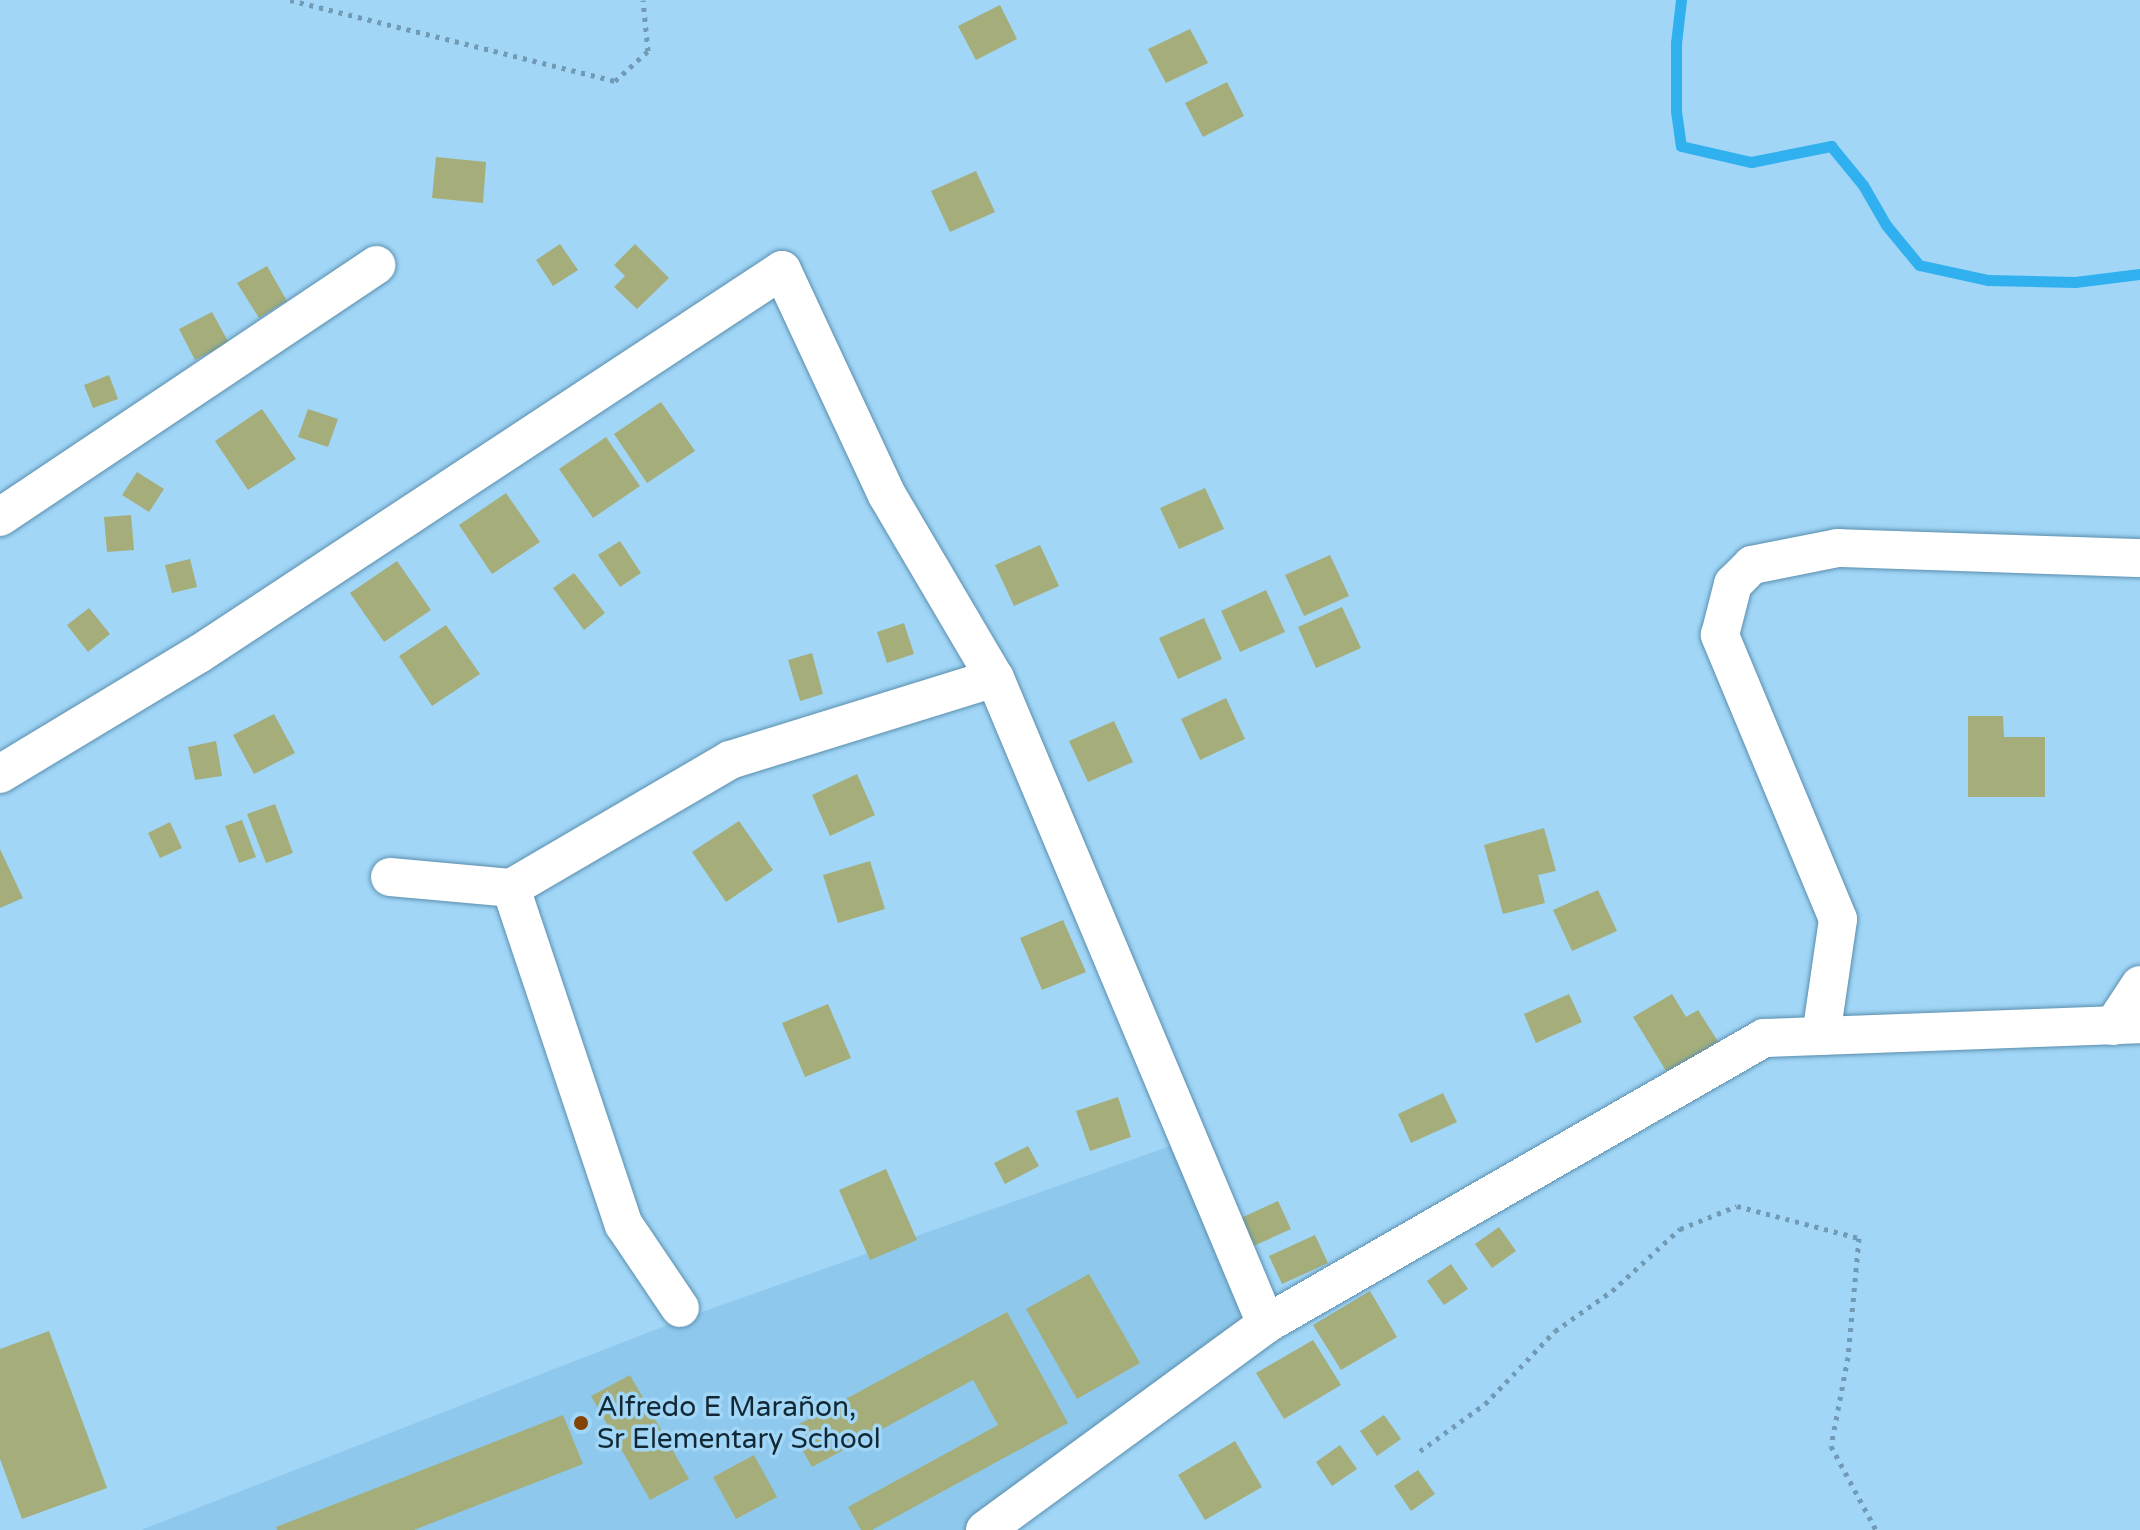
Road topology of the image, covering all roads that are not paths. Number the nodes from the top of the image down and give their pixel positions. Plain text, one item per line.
1 (377, 265) dead end
2 (0, 517) edge
3 (2140, 558) edge
4 (995, 678) junction
5 (0, 774) edge
6 (390, 877) dead end
7 (511, 888) junction
8 (2140, 985) edge
9 (2127, 1025) edge
10 (1821, 1036) junction
11 (680, 1308) dead end
12 (1266, 1324) junction
13 (985, 1530) edge

1 - 2 street
3 - 10 street
4 - 5 street
4 - 7 street
4 - 12 street
6 - 7 street
7 - 11 street
8 - 9 street
9 - 10 street
10 - 12 street
12 - 13 street

